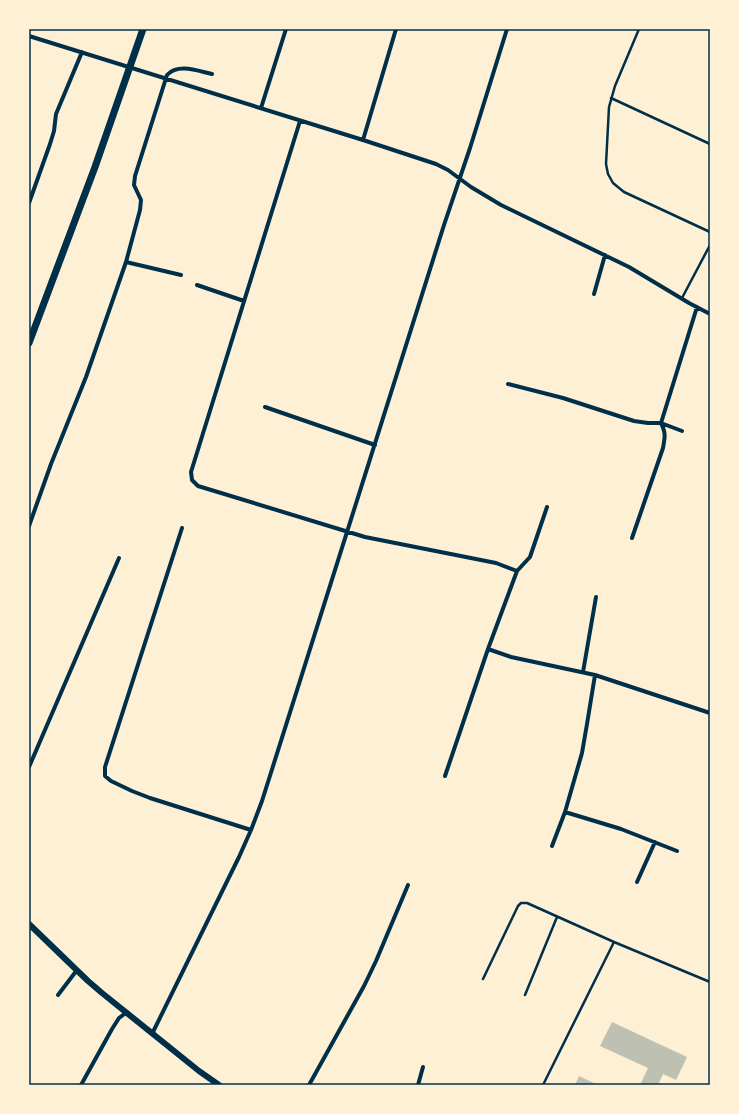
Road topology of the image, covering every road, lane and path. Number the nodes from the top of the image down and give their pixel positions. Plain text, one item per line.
1 (143, 29) edge
2 (286, 29) edge
3 (396, 29) edge
4 (507, 29) edge
5 (639, 29) edge
6 (29, 36) edge
7 (82, 52) junction
8 (130, 67) junction
9 (212, 74) dead end
10 (165, 78) junction
11 (611, 98) junction
12 (261, 108) junction
13 (300, 121) junction
14 (363, 140) junction
15 (710, 144) edge
16 (459, 179) junction
17 (29, 202) edge
18 (710, 232) edge
19 (710, 244) edge
20 (605, 255) junction
21 (126, 262) junction
22 (181, 275) dead end
23 (197, 285) dead end
24 (594, 294) dead end
25 (682, 298) junction
26 (244, 301) junction
27 (697, 307) junction
28 (710, 314) edge
29 (29, 343) edge
30 (508, 384) dead end
31 (265, 407) dead end
32 (661, 423) junction
33 (682, 431) dead end
34 (375, 445) junction
35 (547, 507) dead end
36 (29, 526) edge
37 (182, 528) dead end
38 (348, 532) junction
39 (632, 538) dead end
40 (119, 558) dead end
41 (517, 571) junction
42 (596, 597) dead end
43 (488, 649) junction
44 (583, 672) junction
45 (595, 675) junction
46 (710, 713) edge
47 (29, 753) edge
48 (34, 756) junction
49 (29, 767) edge
50 (445, 776) dead end
51 (565, 812) junction
52 (251, 830) junction
53 (655, 842) junction
54 (552, 846) dead end
55 (677, 851) dead end
56 (637, 882) dead end
57 (408, 885) dead end
58 (557, 917) junction
59 (29, 924) edge
60 (614, 942) junction
61 (77, 970) junction
62 (483, 979) dead end
63 (710, 982) edge
64 (58, 995) dead end
65 (525, 995) dead end
66 (127, 1012) junction
67 (152, 1034) junction
68 (423, 1067) dead end
69 (81, 1085) edge
70 (219, 1085) edge
71 (309, 1085) edge
72 (418, 1085) edge
73 (543, 1085) edge

1 - 8 main road
2 - 12 street
3 - 14 street
4 - 16 street
5 - 11 lane
6 - 7 street
7 - 8 street
7 - 17 street
8 - 10 street
8 - 29 main road
9 - 10 street
10 - 12 street
10 - 21 street
11 - 15 lane
11 - 18 lane
12 - 13 street
13 - 14 street
13 - 26 street
14 - 16 street
16 - 20 street
16 - 34 street
19 - 25 lane
20 - 24 street
20 - 25 street
21 - 22 street
21 - 36 street
23 - 26 street
25 - 27 street
26 - 38 street
27 - 28 street
27 - 32 street
30 - 32 street
31 - 34 street
32 - 33 street
32 - 39 street
34 - 38 street
35 - 41 street
37 - 52 street
38 - 41 street
38 - 52 street
40 - 48 street
41 - 43 street
42 - 44 street
43 - 44 street
43 - 50 street
44 - 45 street
45 - 46 street
45 - 51 street
47 - 48 street
48 - 49 street
51 - 53 street
51 - 54 street
52 - 67 street
53 - 55 street
53 - 56 street
57 - 71 street
58 - 60 lane
58 - 62 lane
58 - 65 lane
59 - 61 street
60 - 63 lane
60 - 73 lane
61 - 64 street
61 - 66 street
66 - 67 street
66 - 69 street
67 - 70 street
68 - 72 street

